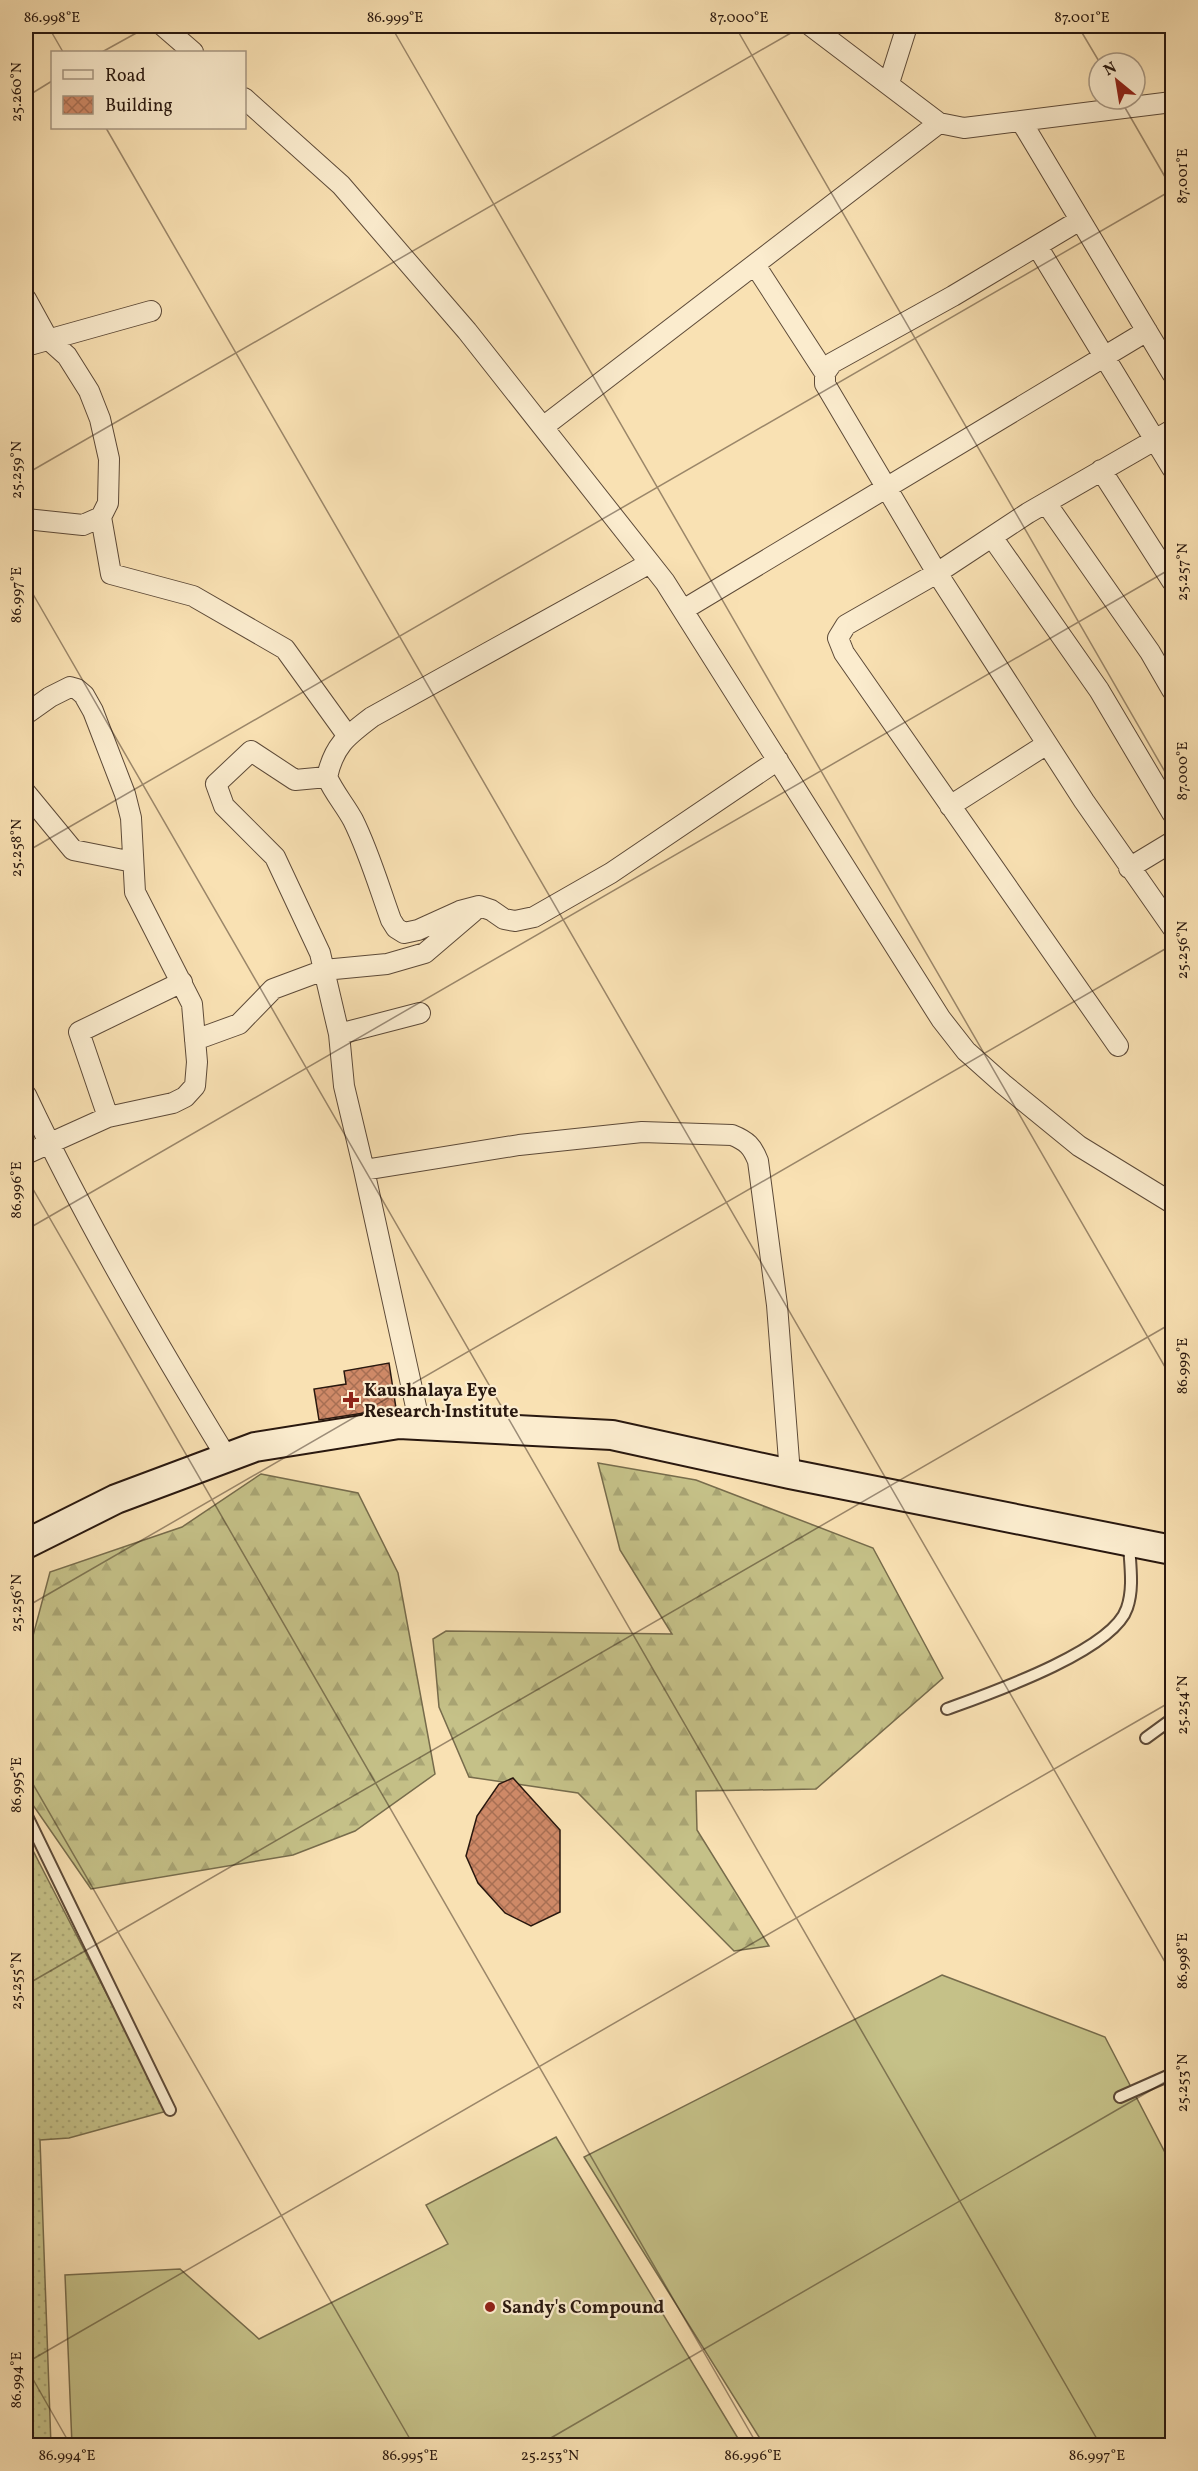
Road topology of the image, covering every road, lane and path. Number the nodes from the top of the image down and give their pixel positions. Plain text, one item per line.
1 (163, 26) edge
2 (811, 26) edge
3 (907, 26) edge
4 (192, 51) edge
5 (889, 83) junction
6 (246, 100) edge
7 (1173, 102) edge
8 (1021, 121) junction
9 (939, 123) junction
10 (1080, 220) junction
11 (1037, 246) junction
12 (755, 265) junction
13 (26, 300) edge
14 (151, 311) dead end
15 (1147, 331) junction
16 (48, 339) junction
17 (26, 346) edge
18 (1104, 357) junction
19 (825, 373) junction
20 (1173, 373) edge
21 (543, 427) junction
22 (1164, 435) edge
23 (1173, 468) edge
24 (1101, 470) junction
25 (889, 488) junction
26 (1046, 503) junction
27 (101, 517) junction
28 (26, 519) edge
29 (992, 537) junction
30 (650, 563) junction
31 (938, 573) junction
32 (1173, 581) edge
33 (683, 610) junction
34 (1173, 690) edge
35 (26, 714) edge
36 (347, 735) junction
37 (1047, 744) junction
38 (778, 760) junction
39 (327, 777) junction
40 (26, 793) edge
41 (950, 806) junction
42 (1173, 813) edge
43 (1173, 842) edge
44 (133, 862) junction
45 (1129, 868) junction
46 (479, 906) junction
47 (1173, 927) edge
48 (324, 970) junction
49 (182, 982) junction
50 (420, 1013) dead end
51 (339, 1034) junction
52 (195, 1040) junction
53 (1118, 1046) dead end
54 (26, 1095) edge
55 (108, 1117) junction
56 (48, 1143) junction
57 (26, 1154) edge
58 (364, 1170) junction
59 (1169, 1196) edge
60 (420, 1425) junction
61 (227, 1458) junction
62 (790, 1474) junction
63 (1129, 1541) junction
64 (26, 1544) edge
65 (1173, 1550) edge
66 (947, 1709) dead end
67 (1173, 1719) edge
68 (1146, 1738) dead end
69 (26, 1814) edge
70 (1173, 2074) edge
71 (1120, 2097) dead end
72 (170, 2110) dead end

1 - 4 street
2 - 5 street
3 - 5 street
5 - 9 street
6 - 21 street
7 - 8 street
8 - 9 street
8 - 10 street
9 - 12 street
10 - 11 street
10 - 15 street
11 - 18 street
11 - 19 street
12 - 19 street
12 - 21 street
13 - 16 street
14 - 16 street
15 - 18 street
15 - 20 street
16 - 17 street
16 - 27 street
18 - 22 street
18 - 25 street
19 - 25 street
21 - 30 street
22 - 23 street
22 - 24 street
24 - 26 street
24 - 32 street
25 - 31 street
25 - 33 street
26 - 29 street
26 - 34 street
27 - 28 street
27 - 36 street
29 - 31 street
29 - 42 street
30 - 33 street
30 - 36 street
31 - 37 street
31 - 41 street
33 - 38 street
35 - 44 street
36 - 39 street
37 - 41 street
37 - 45 street
38 - 46 street
38 - 59 street
39 - 46 street
39 - 48 street
40 - 44 street
41 - 53 street
43 - 45 street
44 - 49 street
45 - 47 street
46 - 48 street
48 - 51 street
48 - 52 street
49 - 52 street
49 - 55 street
50 - 51 street
51 - 58 street
52 - 55 street
54 - 56 street
55 - 56 street
56 - 57 street
56 - 61 street
58 - 60 street
58 - 62 street
60 - 61 main road
60 - 62 main road
61 - 64 main road
62 - 63 main road
63 - 65 main road
63 - 66 lane
67 - 68 lane
69 - 72 lane
70 - 71 lane

